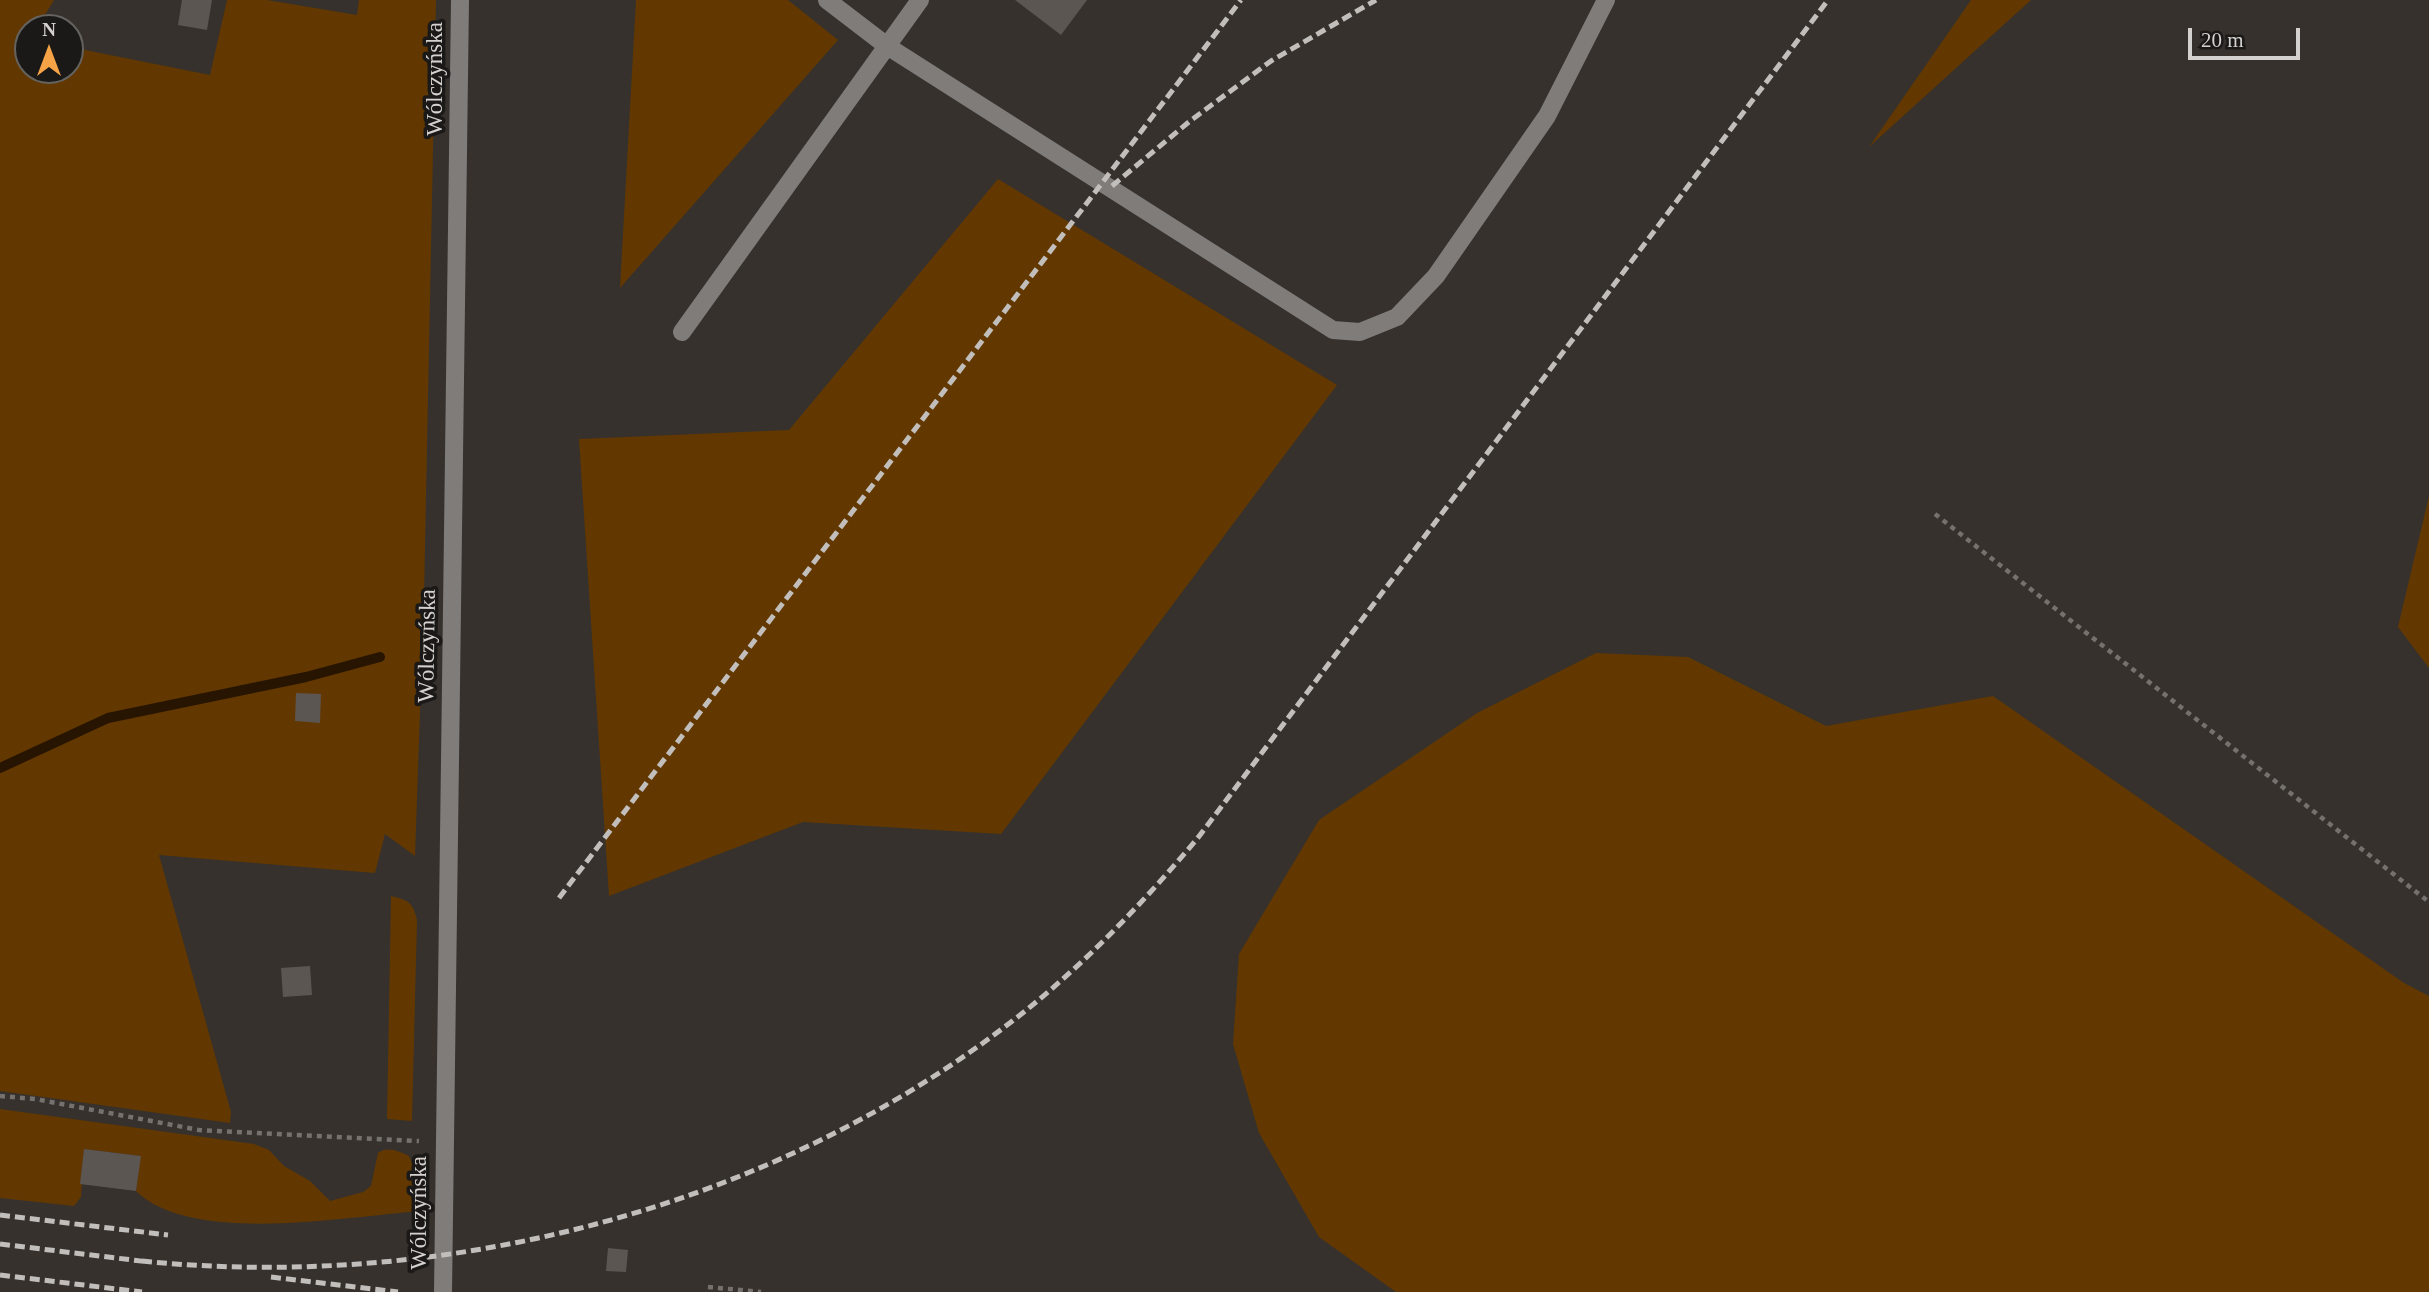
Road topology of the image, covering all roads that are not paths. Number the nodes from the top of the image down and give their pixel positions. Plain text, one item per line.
1 (460, 0) edge
2 (827, 0) edge
3 (920, 0) edge
4 (1606, 0) edge
5 (887, 46) junction
6 (682, 332) dead end
7 (443, 1292) edge

1 - 7 street, Wólczyńska
2 - 5 street
3 - 5 street
4 - 5 street
5 - 6 street

